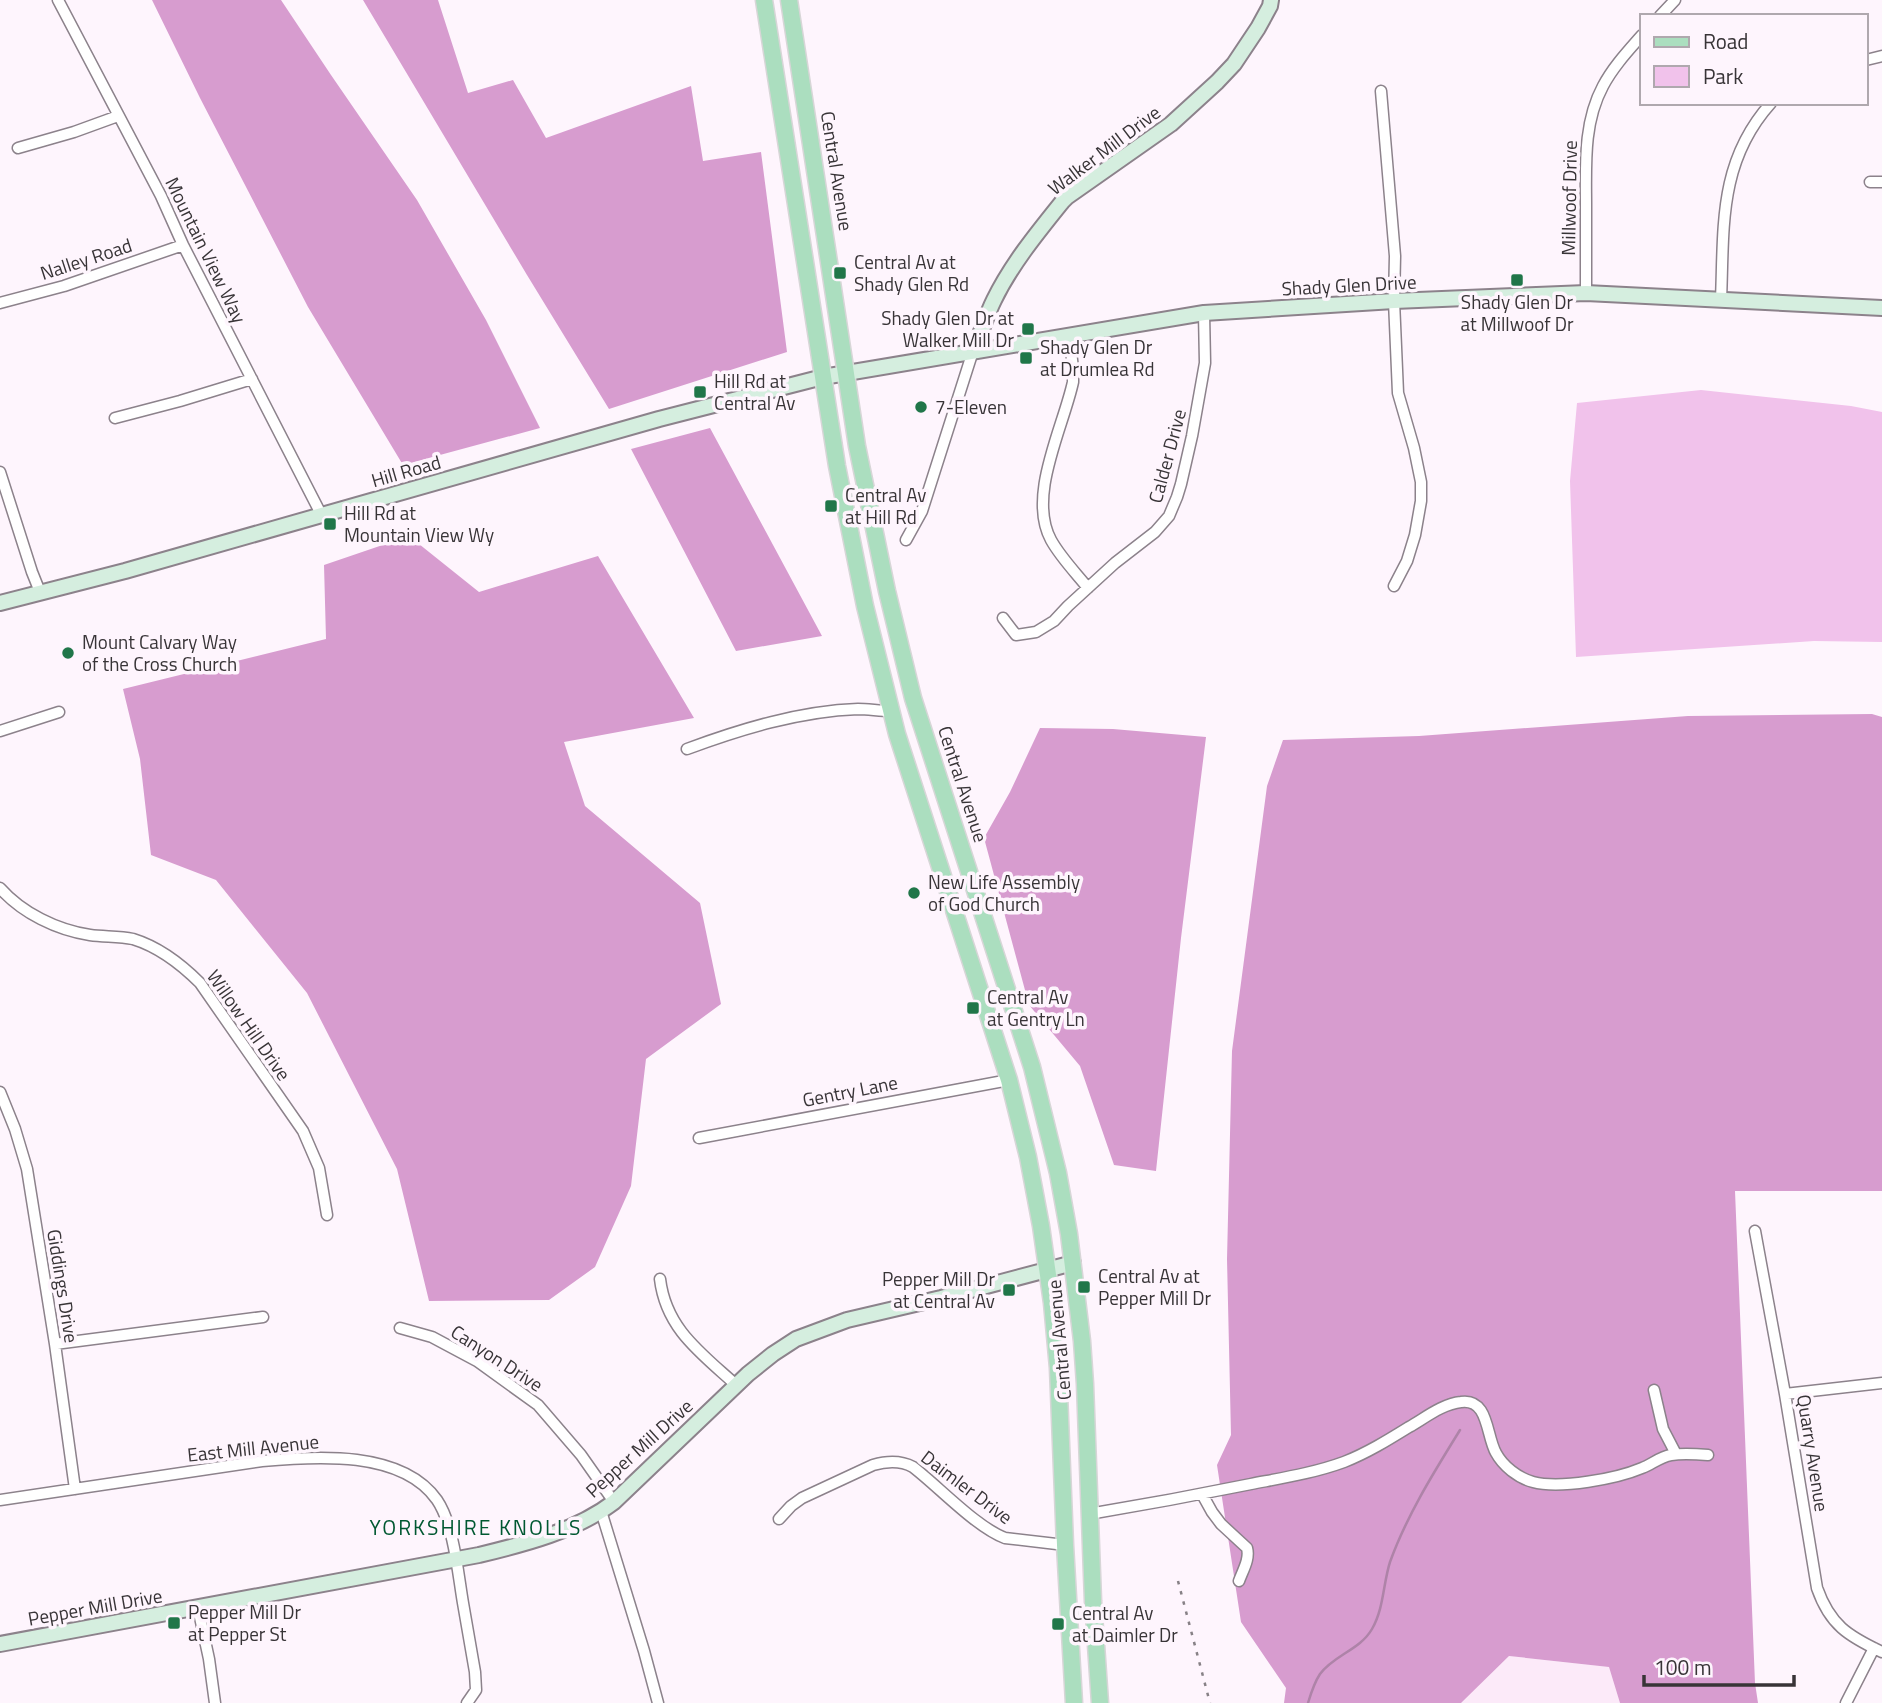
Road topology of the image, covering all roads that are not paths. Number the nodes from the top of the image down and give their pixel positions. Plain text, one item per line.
1 (58, 0) edge
2 (764, 0) edge
3 (789, 0) edge
4 (1270, 0) edge
5 (1675, 0) edge
6 (1662, 14) edge
7 (1640, 37) edge
8 (1381, 91) dead end
9 (1770, 105) edge
10 (118, 116) junction
11 (18, 148) dead end
12 (1871, 182) dead end
13 (1882, 182) edge
14 (183, 245) junction
15 (1586, 293) junction
16 (1721, 300) junction
17 (1394, 301) junction
18 (0, 303) edge
19 (1882, 308) edge
20 (1204, 313) junction
21 (1069, 335) junction
22 (974, 351) junction
23 (847, 373) junction
24 (823, 377) junction
25 (252, 379) junction
26 (115, 418) dead end
27 (0, 472) edge
28 (322, 516) junction
29 (906, 540) dead end
30 (1394, 586) dead end
31 (1088, 588) junction
32 (40, 592) junction
33 (0, 603) edge
34 (1003, 618) dead end
35 (890, 711) junction
36 (59, 712) dead end
37 (0, 731) edge
38 (687, 749) dead end
39 (0, 888) edge
40 (1009, 1080) junction
41 (0, 1092) edge
42 (699, 1138) dead end
43 (327, 1215) dead end
44 (1755, 1231) dead end
45 (1073, 1263) junction
46 (1048, 1269) junction
47 (660, 1279) dead end
48 (263, 1317) dead end
49 (400, 1328) dead end
50 (55, 1344) junction
51 (1882, 1383) edge
52 (736, 1385) junction
53 (1654, 1390) dead end
54 (1785, 1394) junction
55 (1676, 1454) junction
56 (1708, 1454) dead end
57 (75, 1489) junction
58 (1202, 1494) junction
59 (0, 1500) edge
60 (614, 1502) junction
61 (601, 1511) junction
62 (1089, 1514) junction
63 (779, 1519) dead end
64 (1065, 1545) junction
65 (456, 1559) junction
66 (1239, 1581) dead end
67 (198, 1608) junction
68 (0, 1644) edge
69 (1878, 1650) edge
70 (215, 1703) edge
71 (467, 1703) edge
72 (658, 1703) edge
73 (1074, 1703) edge
74 (1100, 1703) edge
75 (1846, 1703) edge

1 - 10 street, Mountain View Way
2 - 24 main road, Central Avenue
3 - 23 main road, Central Avenue
4 - 22 street, Walker Mill Drive
5 - 6 street
7 - 15 street, Millwoof Drive
8 - 17 street
9 - 16 street
10 - 11 street
10 - 14 street, Mountain View Way
12 - 13 street
14 - 18 street, Nalley Road
14 - 25 street, Mountain View Way
15 - 16 street, Shady Glen Drive
15 - 17 street, Shady Glen Drive
16 - 19 street, Shady Glen Drive
17 - 20 street, Shady Glen Drive
17 - 30 street
20 - 21 street, Shady Glen Drive
20 - 31 street, Calder Drive
21 - 22 street, Shady Glen Drive
21 - 31 street
22 - 23 street, Shady Glen Drive
22 - 29 street, Walker Mill Drive
23 - 24 street, Shady Glen Drive
23 - 45 main road, Central Avenue
24 - 28 street, Hill Road
24 - 35 main road, Central Avenue
25 - 26 street
25 - 28 street, Mountain View Way
27 - 32 street
28 - 32 street, Hill Road
31 - 34 street, Calder Drive
32 - 33 street, Hill Road
35 - 38 street
35 - 40 main road, Central Avenue
36 - 37 street
39 - 43 street, Willow Hill Drive
40 - 42 street, Gentry Lane
40 - 46 main road, Central Avenue
41 - 50 street, Giddings Drive
44 - 54 street, Quarry Avenue
45 - 46 street, Pepper Mill Drive
45 - 62 main road, Central Avenue
46 - 52 street, Pepper Mill Drive
46 - 64 main road, Central Avenue
47 - 52 street
48 - 50 street
49 - 60 street, Canyon Drive
50 - 57 street, Giddings Drive
51 - 54 street
52 - 60 street, Pepper Mill Drive
53 - 55 street
54 - 69 street, Quarry Avenue
55 - 56 street
55 - 58 street
57 - 59 street, East Mill Avenue
57 - 65 street, East Mill Avenue
58 - 62 street
58 - 66 street
60 - 61 street, Pepper Mill Drive
61 - 65 street, Pepper Mill Drive
61 - 72 street
62 - 74 main road, Central Avenue
63 - 64 street, Daimler Drive
64 - 73 main road, Central Avenue
65 - 67 street, Pepper Mill Drive
65 - 71 street, East Mill Avenue
67 - 68 street, Pepper Mill Drive
67 - 70 street
69 - 75 street

